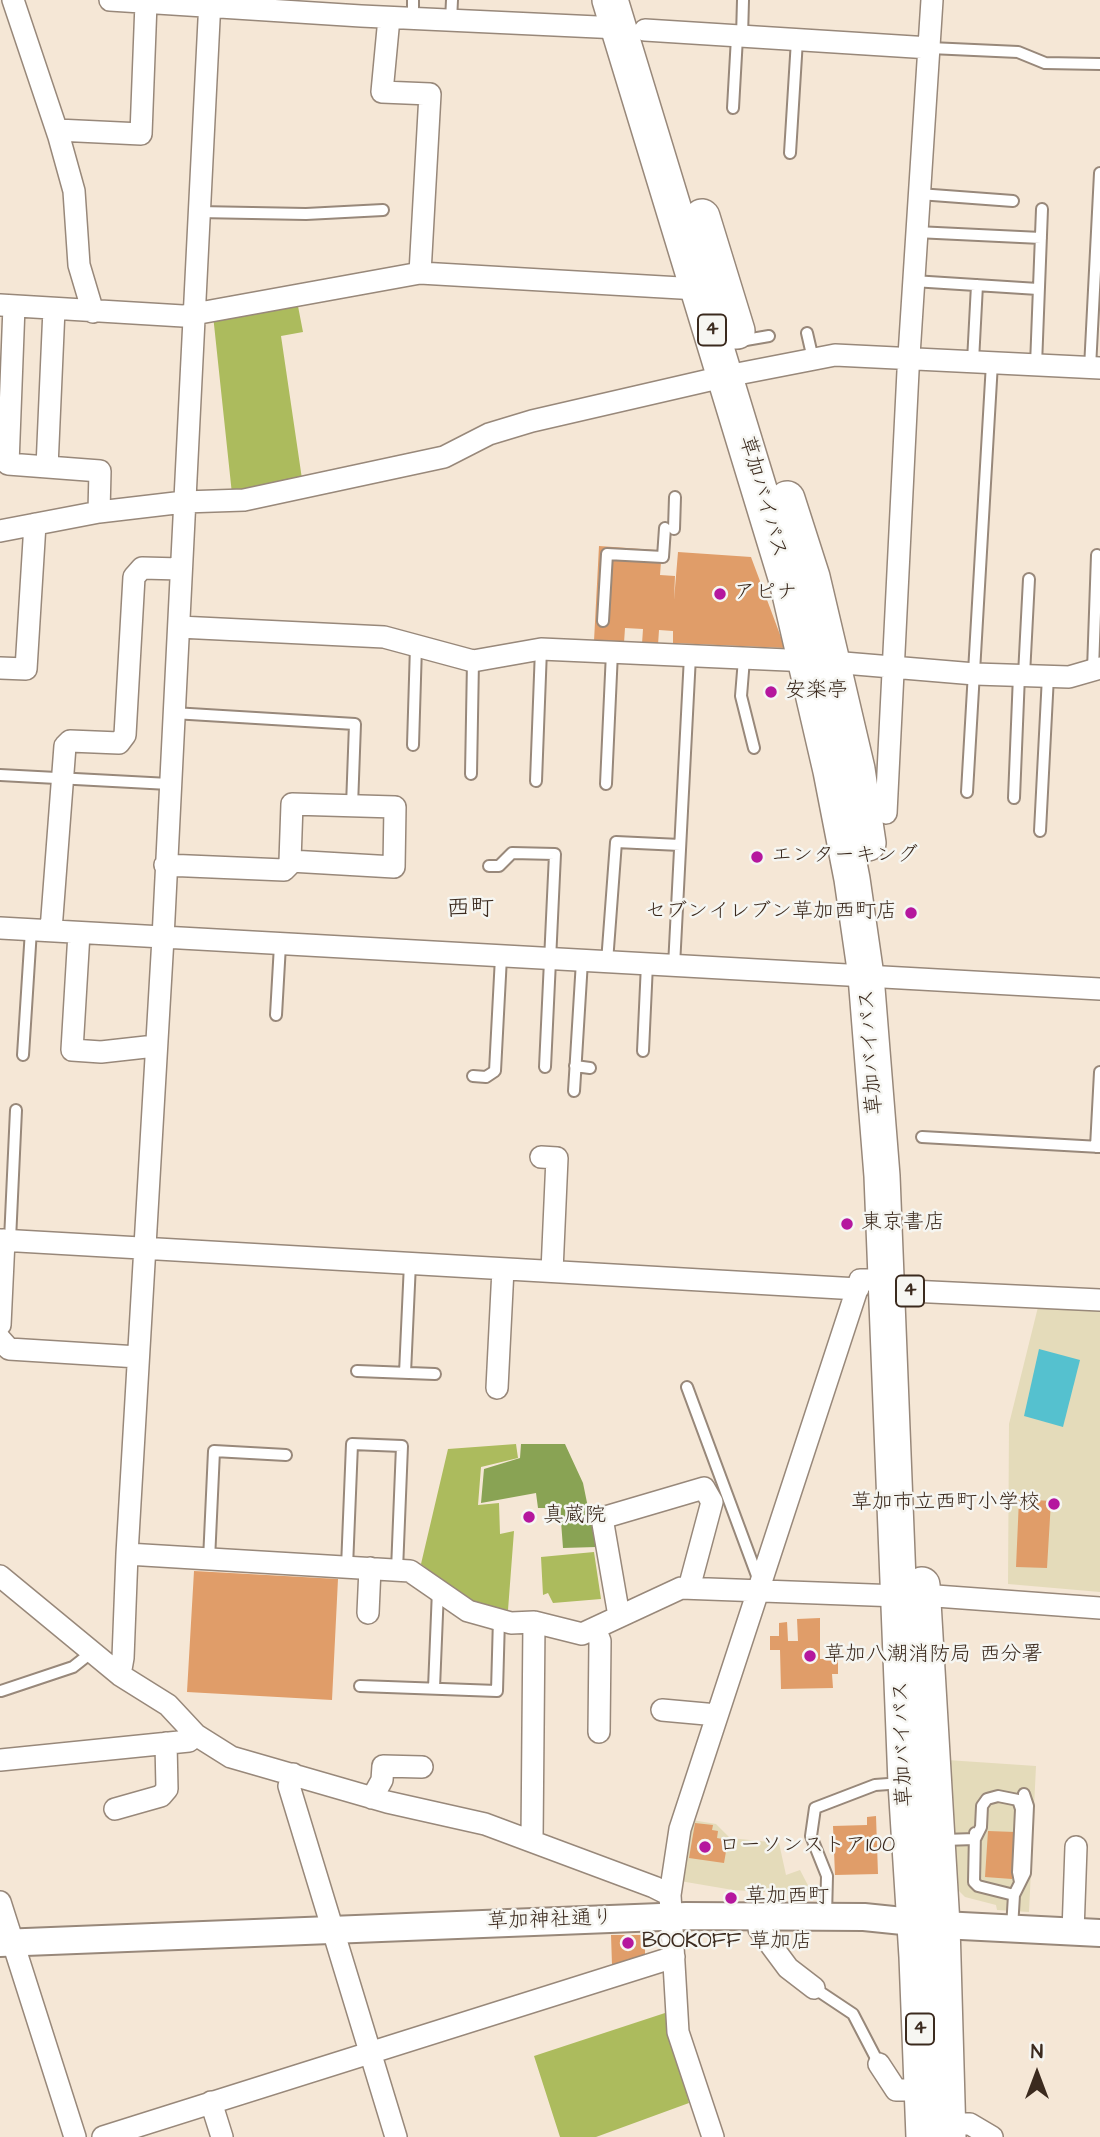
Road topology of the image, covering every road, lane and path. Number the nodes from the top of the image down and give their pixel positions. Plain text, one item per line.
1 (13, 0) edge
2 (110, 0) edge
3 (743, 0) edge
4 (932, 0) edge
5 (146, 3) junction
6 (209, 3) edge
7 (288, 6) edge
8 (361, 8) edge
9 (413, 9) edge
10 (451, 10) edge
11 (627, 15) edge
12 (388, 18) junction
13 (740, 37) junction
14 (797, 40) junction
15 (930, 48) junction
16 (1100, 64) edge
17 (733, 108) dead end
18 (57, 130) junction
19 (790, 153) dead end
20 (1100, 173) edge
21 (919, 194) junction
22 (1013, 201) dead end
23 (1042, 209) dead end
24 (383, 210) dead end
25 (198, 212) junction
26 (916, 232) junction
27 (1041, 238) junction
28 (420, 273) junction
29 (913, 281) junction
30 (977, 285) junction
31 (698, 289) junction
32 (1038, 289) junction
33 (7, 305) edge
34 (54, 309) junction
35 (93, 312) junction
36 (193, 314) junction
37 (807, 333) dead end
38 (746, 356) junction
39 (909, 358) junction
40 (813, 359) junction
41 (982, 362) junction
42 (1035, 365) junction
43 (1095, 368) edge
44 (47, 467) junction
45 (675, 497) dead end
46 (184, 502) junction
47 (99, 512) junction
48 (34, 524) junction
49 (0, 531) edge
50 (1097, 555) dead end
51 (181, 569) junction
52 (1030, 579) dead end
53 (603, 621) dead end
54 (179, 627) junction
55 (416, 646) junction
56 (541, 649) junction
57 (612, 652) junction
58 (690, 656) junction
59 (744, 659) junction
60 (473, 661) junction
61 (819, 662) junction
62 (894, 667) junction
63 (0, 668) edge
64 (1097, 669) edge
65 (975, 674) junction
66 (1022, 675) junction
67 (1048, 676) junction
68 (173, 713) junction
69 (412, 745) dead end
70 (754, 748) dead end
71 (471, 774) dead end
72 (0, 775) edge
73 (63, 778) junction
74 (536, 780) dead end
75 (169, 784) junction
76 (606, 784) dead end
77 (967, 792) dead end
78 (1014, 798) dead end
79 (352, 806) junction
80 (886, 813) dead end
81 (1040, 831) dead end
82 (680, 845) junction
83 (290, 861) junction
84 (165, 866) junction
85 (489, 866) dead end
86 (0, 928) edge
87 (41, 930) junction
88 (79, 933) junction
89 (163, 938) junction
90 (281, 945) junction
91 (501, 957) junction
92 (550, 959) junction
93 (582, 961) junction
94 (607, 962) junction
95 (647, 964) junction
96 (674, 966) junction
97 (876, 976) junction
98 (1100, 989) edge
99 (276, 1014) dead end
100 (155, 1045) junction
101 (643, 1051) dead end
102 (23, 1055) dead end
103 (575, 1066) junction
104 (545, 1067) dead end
105 (590, 1068) dead end
106 (1100, 1072) edge
107 (473, 1076) dead end
108 (573, 1091) dead end
109 (16, 1110) dead end
110 (922, 1137) dead end
111 (1098, 1147) edge
112 (541, 1157) dead end
113 (5, 1240) edge
114 (146, 1246) junction
115 (410, 1263) junction
116 (503, 1269) junction
117 (552, 1271) junction
118 (884, 1287) junction
119 (1100, 1300) edge
120 (0, 1325) edge
121 (0, 1339) edge
122 (138, 1357) junction
123 (357, 1371) dead end
124 (405, 1373) junction
125 (435, 1374) dead end
126 (687, 1387) dead end
127 (497, 1388) dead end
128 (286, 1455) dead end
129 (127, 1553) junction
130 (209, 1559) junction
131 (347, 1567) junction
132 (370, 1569) junction
133 (397, 1570) junction
134 (0, 1576) edge
135 (689, 1588) junction
136 (759, 1588) junction
137 (438, 1590) junction
138 (910, 1596) junction
139 (1100, 1608) edge
140 (368, 1613) dead end
141 (619, 1616) junction
142 (499, 1618) junction
143 (534, 1622) junction
144 (595, 1628) junction
145 (92, 1652) junction
146 (120, 1675) junction
147 (360, 1686) dead end
148 (434, 1688) junction
149 (1, 1691) edge
150 (662, 1710) dead end
151 (718, 1715) junction
152 (600, 1731) dead end
153 (197, 1735) junction
154 (166, 1743) junction
155 (0, 1759) edge
156 (422, 1767) dead end
157 (293, 1774) junction
158 (906, 1783) junction
159 (1024, 1794) dead end
160 (372, 1798) junction
161 (115, 1809) dead end
162 (976, 1824) dead end
163 (531, 1839) junction
164 (975, 1839) junction
165 (937, 1840) junction
166 (1076, 1847) dead end
167 (1020, 1882) junction
168 (1014, 1895) junction
169 (0, 1902) edge
170 (671, 1906) junction
171 (759, 1916) junction
172 (827, 1916) junction
173 (928, 1923) junction
174 (1012, 1928) junction
175 (333, 1929) junction
176 (1073, 1932) junction
177 (1100, 1933) edge
178 (6, 1942) edge
179 (674, 1957) junction
180 (814, 1988) joint
181 (370, 2052) junction
182 (879, 2064) joint
183 (922, 2091) junction
184 (211, 2102) junction
185 (940, 2133) edge
186 (75, 2137) edge
187 (103, 2137) edge
188 (222, 2137) edge
189 (396, 2137) edge
190 (713, 2137) edge
191 (992, 2137) edge

1 - 18 street
2 - 5 street
3 - 13 lane
4 - 15 street
5 - 6 street
5 - 18 street
6 - 7 street
6 - 25 street
7 - 8 street
8 - 12 street
9 - 10 street
9 - 12 street
10 - 11 street
11 - 13 street
11 - 31 highway, 草加バイパス / 4
11 - 38 highway, 草加バイパス / 4
12 - 28 street
13 - 14 street
13 - 17 lane
14 - 15 street
14 - 19 lane
15 - 16 lane
15 - 21 street
18 - 35 street
20 - 43 lane
21 - 22 lane
21 - 26 street
23 - 27 lane
24 - 25 lane
25 - 36 street
26 - 27 lane
26 - 29 street
27 - 32 lane
28 - 31 street
28 - 36 street
29 - 30 lane
29 - 39 street
30 - 32 lane
30 - 41 lane
31 - 38 highway, 草加バイパス / 4
32 - 42 lane
33 - 34 street
33 - 44 street
34 - 35 street
34 - 44 street
35 - 36 street
36 - 46 street
37 - 40 lane
38 - 40 street
38 - 46 street
38 - 61 highway, 草加バイパス / 4
38 - 61 highway, 草加バイパス / 4
39 - 40 street
39 - 41 street
39 - 62 street
41 - 42 street
41 - 65 lane
42 - 43 street
44 - 47 street
45 - 53 lane
46 - 47 street
46 - 51 street
47 - 48 street
48 - 49 street
48 - 63 street
50 - 64 lane
51 - 54 street
51 - 73 street
52 - 66 lane
54 - 55 street
54 - 68 street
55 - 60 street
55 - 69 lane
56 - 57 street
56 - 60 street
56 - 74 lane
57 - 58 street
57 - 76 lane
58 - 59 street
58 - 82 lane
59 - 61 street
59 - 70 lane
60 - 71 lane
61 - 62 street
61 - 97 highway, 草加バイパス / 4
61 - 97 highway, 草加バイパス / 4
62 - 65 street
62 - 80 street
64 - 67 street
65 - 66 street
65 - 77 lane
66 - 67 street
66 - 78 lane
67 - 81 lane
68 - 75 street
68 - 79 lane
72 - 73 lane
73 - 75 lane
73 - 87 street
75 - 84 street
79 - 83 street
79 - 83 street
82 - 94 lane
82 - 96 lane
83 - 84 street
84 - 89 street
85 - 92 lane
86 - 87 street
87 - 88 street
87 - 102 lane
88 - 89 street
88 - 100 street
89 - 90 street
89 - 100 street
90 - 91 street
90 - 99 lane
91 - 92 street
91 - 107 lane
92 - 93 street
92 - 104 lane
93 - 94 street
93 - 103 lane
94 - 95 street
95 - 96 street
95 - 101 lane
96 - 97 street
97 - 98 street
97 - 118 highway, 草加バイパス / 4
100 - 114 street
103 - 105 lane
103 - 108 lane
106 - 111 lane
109 - 113 lane
110 - 111 lane
112 - 117 street
113 - 114 street
113 - 120 street
114 - 115 street
114 - 122 street
115 - 116 street
115 - 124 lane
116 - 117 street
116 - 127 street
117 - 118 street
118 - 119 street
118 - 136 street
118 - 138 highway, 草加バイパス / 4
121 - 122 street
122 - 129 street
123 - 124 lane
124 - 125 lane
126 - 136 lane
128 - 130 lane
129 - 130 street
129 - 146 street
130 - 131 street
131 - 132 street
131 - 133 lane
132 - 133 street
132 - 140 street
133 - 137 street
134 - 145 street
135 - 136 street
135 - 141 street
135 - 141 street
136 - 138 street
136 - 151 street
137 - 142 street
137 - 148 lane
138 - 139 street
138 - 158 highway, 草加バイパス / 4
138 - 165 highway, 草加バイパス / 4
141 - 144 street
142 - 143 street
142 - 148 lane
143 - 144 street
143 - 163 street
144 - 152 street
145 - 146 street
145 - 149 lane
146 - 153 street
147 - 148 lane
150 - 151 street
151 - 170 street
153 - 154 street
153 - 157 street
154 - 155 street
154 - 161 street
156 - 160 street
157 - 160 street
157 - 175 street
158 - 172 lane
158 - 173 highway, 草加バイパス / 4
159 - 167 lane
160 - 163 street
162 - 164 lane
163 - 170 street
164 - 165 lane
164 - 167 lane
164 - 168 lane
165 - 173 highway, 草加バイパス / 4
166 - 176 street
167 - 168 lane
168 - 174 lane
169 - 178 street
170 - 171 street, 草加神社通り
170 - 175 street, 草加神社通り
170 - 179 street
171 - 172 street, 草加神社通り
171 - 180 street
172 - 173 street, 草加神社通り
173 - 174 street, 草加神社通り
173 - 183 highway, 草加バイパス / 4
173 - 185 highway, 草加バイパス / 4
174 - 176 street, 草加神社通り
175 - 178 street, 草加神社通り
175 - 181 street
176 - 177 street, 草加神社通り
178 - 186 street
179 - 181 street
179 - 190 street
180 - 182 lane
181 - 184 street
181 - 189 street
182 - 183 street
183 - 185 highway, 草加バイパス / 4
184 - 187 street
184 - 188 street
185 - 191 street

